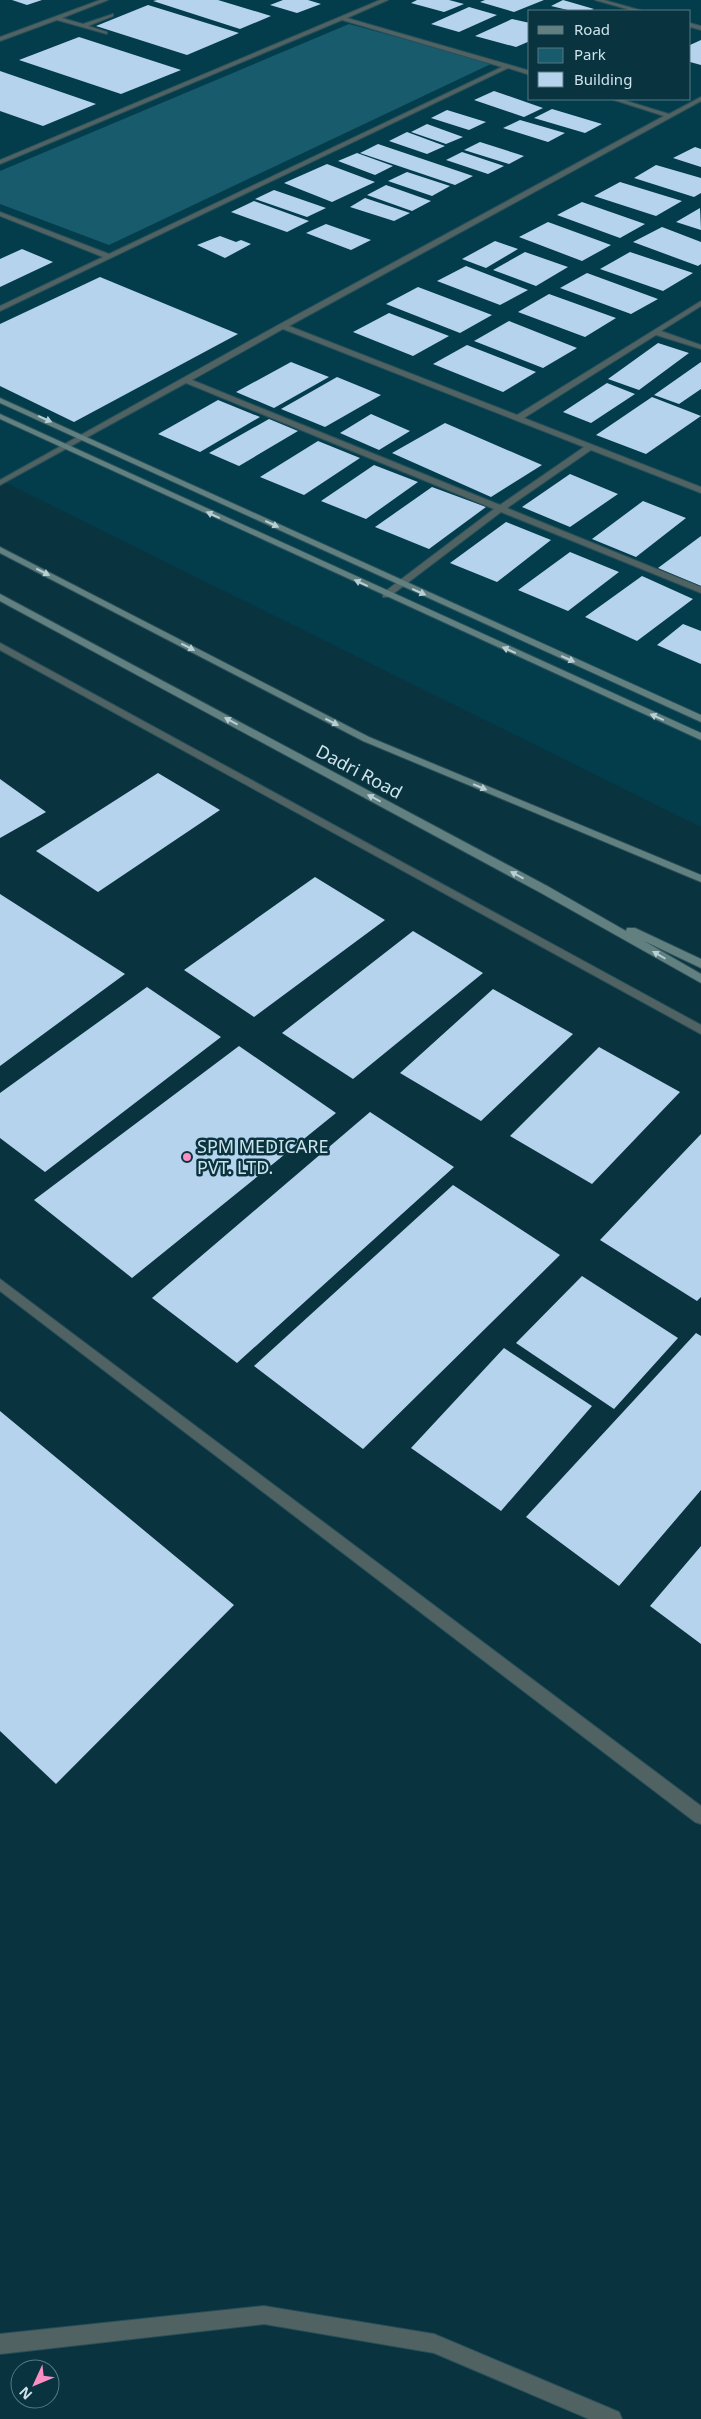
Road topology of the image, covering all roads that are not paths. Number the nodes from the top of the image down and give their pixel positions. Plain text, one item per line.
1 (105, 0) edge
2 (385, 0) edge
3 (598, 0) edge
4 (636, 10) edge
5 (111, 15) dead end
6 (57, 18) junction
7 (342, 18) junction
8 (83, 26) junction
9 (105, 33) dead end
10 (0, 40) edge
11 (508, 66) junction
12 (528, 72) edge
13 (701, 99) edge
14 (617, 100) edge
15 (670, 116) junction
16 (0, 162) edge
17 (0, 214) edge
18 (107, 256) junction
19 (701, 303) edge
20 (0, 309) edge
21 (283, 326) junction
22 (655, 332) junction
23 (701, 347) edge
24 (185, 380) junction
25 (0, 400) edge
26 (0, 416) edge
27 (518, 418) junction
28 (85, 437) junction
29 (67, 447) junction
30 (590, 447) junction
31 (0, 483) edge
32 (701, 490) edge
33 (502, 508) junction
34 (0, 550) edge
35 (402, 584) junction
36 (701, 590) edge
37 (386, 595) junction
38 (0, 596) edge
39 (0, 646) edge
40 (701, 718) edge
41 (701, 737) edge
42 (701, 881) edge
43 (545, 890) junction
44 (701, 964) edge
45 (701, 979) edge
46 (701, 1030) edge
47 (0, 1284) edge
48 (701, 1816) edge
49 (0, 2344) edge
50 (612, 2419) edge

1 - 6 lane
2 - 7 lane
3 - 4 lane
5 - 8 lane
6 - 8 lane
6 - 10 lane
7 - 11 lane
7 - 16 lane
8 - 9 lane
11 - 12 lane
11 - 18 lane
13 - 15 lane
14 - 15 lane
15 - 21 lane
17 - 18 lane
18 - 20 lane
19 - 22 lane
21 - 24 lane
21 - 27 lane
22 - 23 lane
22 - 27 lane
24 - 28 lane
24 - 33 lane
25 -> 28 street
26 - 29 street
27 - 30 lane
28 - 29 lane
28 -> 35 street
29 - 31 lane
37 -> 29 street
30 - 32 lane
30 - 33 lane
33 - 35 lane
33 - 36 lane
34 -> 42 street, Dadri Road
35 - 37 lane
35 -> 40 street
41 -> 37 street
43 -> 38 street, Dadri Road
39 - 46 lane
43 - 44 street
45 -> 43 street, Dadri Road
47 - 48 lane
49 - 50 lane

